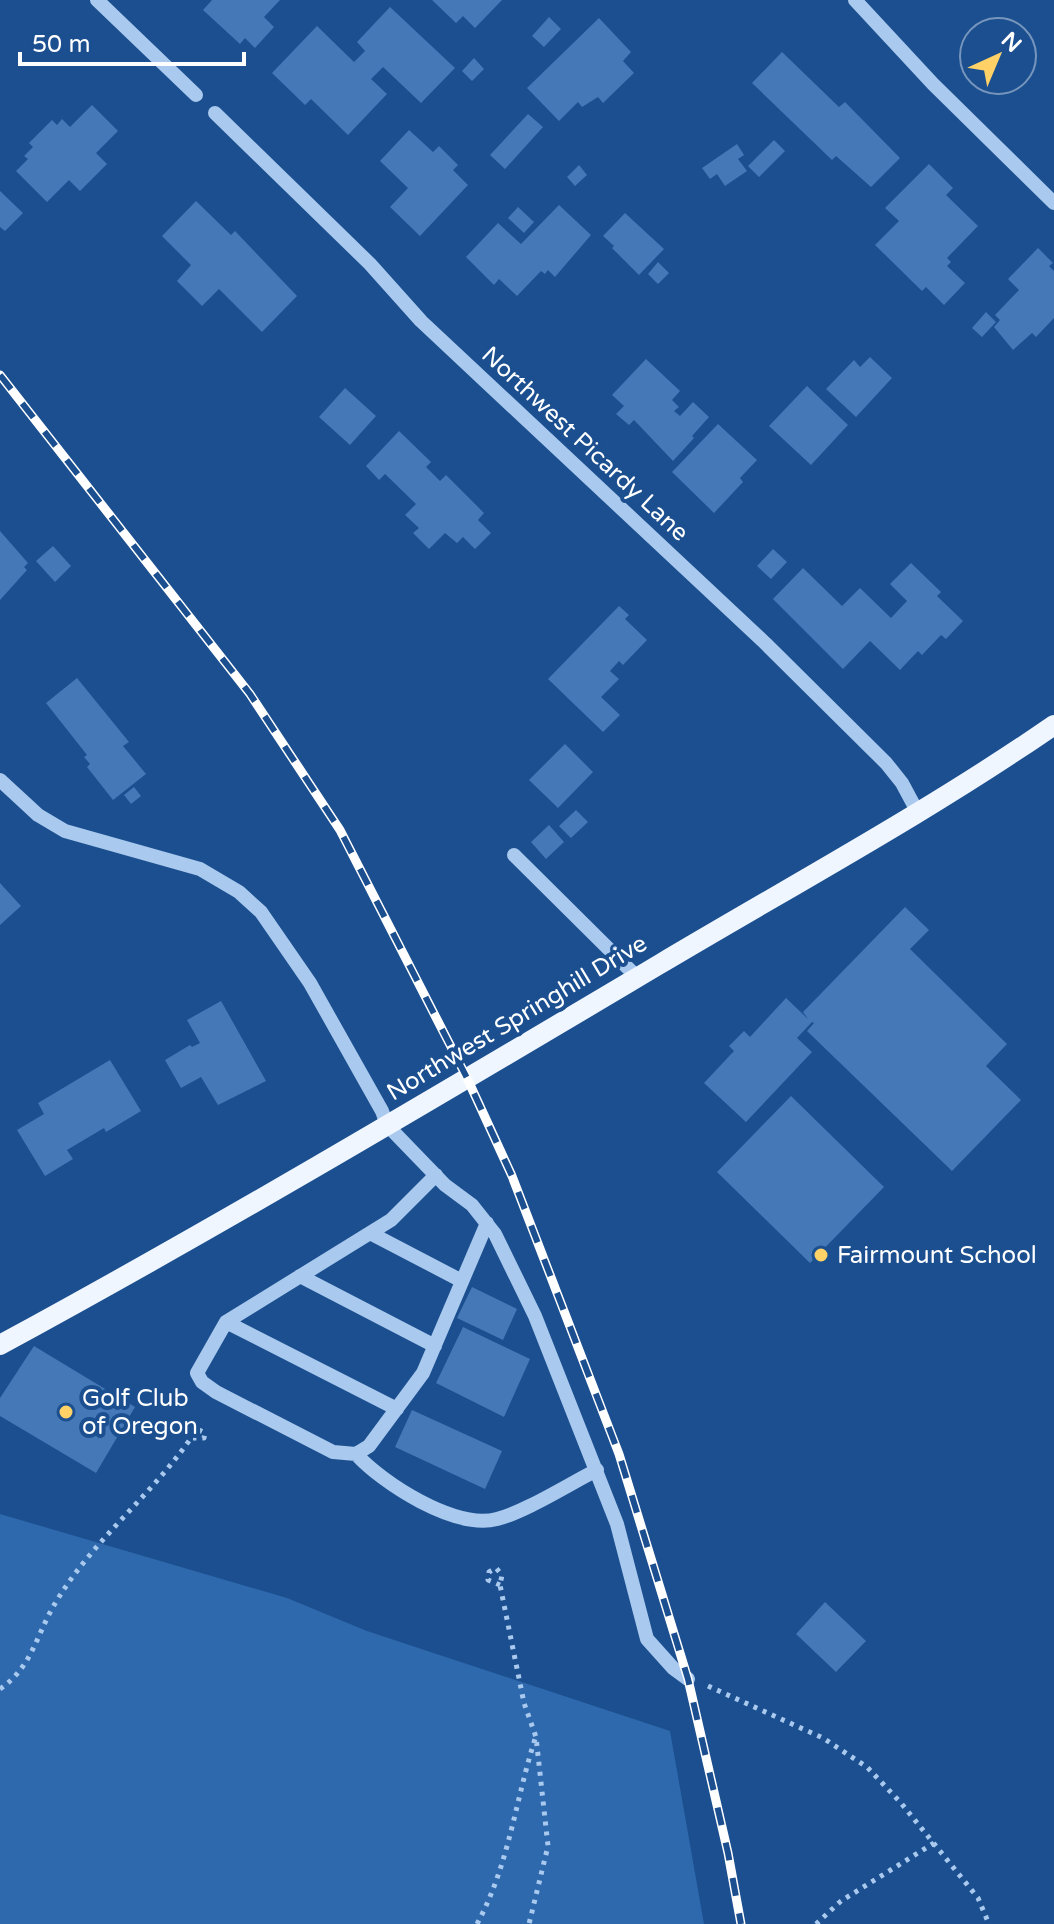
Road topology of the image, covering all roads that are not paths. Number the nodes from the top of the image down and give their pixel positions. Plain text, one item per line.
1 (97, 0) edge
2 (855, 0) edge
3 (196, 95) dead end
4 (215, 113) dead end
5 (1054, 203) edge
6 (1054, 725) edge
7 (0, 780) edge
8 (917, 811) junction
9 (514, 855) dead end
10 (637, 977) junction
11 (387, 1125) junction
12 (436, 1175) junction
13 (487, 1223) junction
14 (370, 1233) junction
15 (300, 1276) junction
16 (462, 1281) junction
17 (226, 1322) junction
18 (0, 1345) edge
19 (435, 1346) junction
20 (397, 1409) junction
21 (356, 1454) junction
22 (597, 1470) junction
23 (688, 1679) road end

1 - 3 street
2 - 5 street
4 - 8 street, Northwest Picardy Lane
6 - 8 main road, Northwest Springhill Drive
7 - 11 street
8 - 10 main road, Northwest Springhill Drive
9 - 10 street
10 - 11 main road, Northwest Springhill Drive
11 - 12 street
11 - 18 main road, Northwest Springhill Drive
12 - 13 street
12 - 14 street
13 - 16 street
13 - 22 street
14 - 15 street
14 - 16 street
15 - 17 street
15 - 19 street
16 - 19 street
17 - 20 street
17 - 21 street
19 - 20 street
20 - 21 street
21 - 22 street
22 - 23 street

